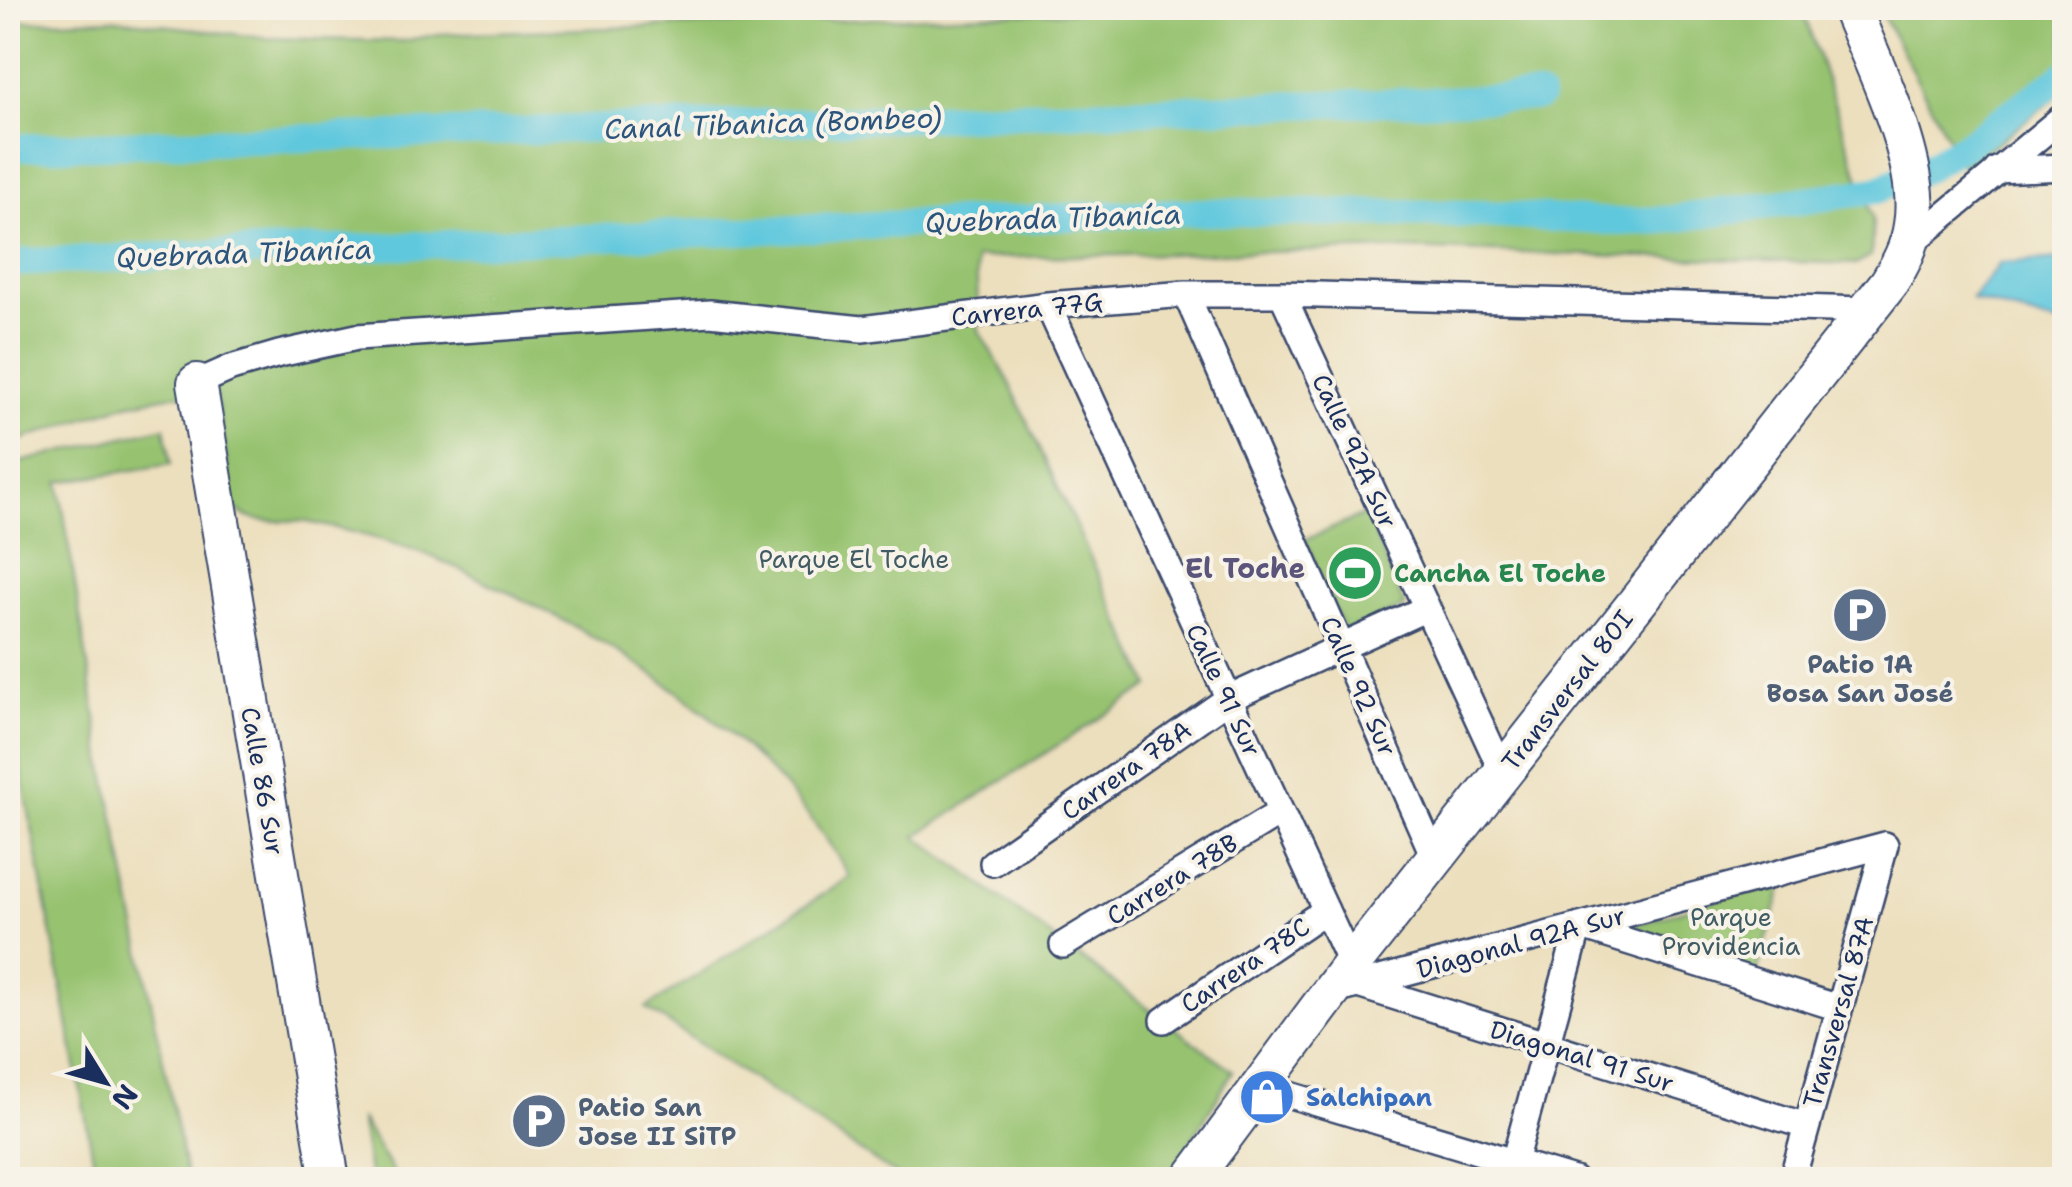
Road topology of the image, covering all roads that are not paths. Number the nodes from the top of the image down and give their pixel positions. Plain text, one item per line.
1 (1851, 8) edge
2 (2064, 116) edge
3 (2064, 167) edge
4 (1997, 170) junction
5 (1908, 246) junction
6 (1186, 294) junction
7 (1282, 294) junction
8 (1048, 304) junction
9 (1867, 310) junction
10 (197, 383) joint
11 (1427, 608) junction
12 (1341, 646) junction
13 (1228, 698) junction
14 (1502, 772) junction
15 (1281, 812) junction
16 (1885, 845) joint
17 (1435, 859) junction
18 (992, 863) dead end
19 (1326, 910) junction
20 (1579, 926) junction
21 (1064, 946) dead end
22 (1346, 981) junction
23 (1838, 1008) junction
24 (1164, 1020) dead end
25 (1546, 1044) junction
26 (1260, 1086) junction
27 (1806, 1126) junction
28 (1511, 1170) edge
29 (330, 1180) edge
30 (1190, 1180) edge
31 (1574, 1180) edge
32 (1792, 1180) edge

1 - 5 main road, Transversal 80I
2 - 4 street
3 - 4 street
4 - 5 street
5 - 9 main road, Transversal 80I
6 - 7 street, Carrera 77G
6 - 8 street, Carrera 77G
6 - 12 street, Calle 92 Sur
7 - 9 street, Carrera 77G
7 - 11 street, Calle 92A Sur
8 - 10 street, Carrera 77G
8 - 13 street, Calle 91 Sur
9 - 14 main road, Transversal 80I
10 - 29 main road, Calle 86 Sur
11 - 12 street, Carrera 78A
11 - 14 street, Calle 92A Sur
12 - 13 street, Carrera 78A
12 - 17 street, Calle 92 Sur
13 - 15 street, Calle 91 Sur
13 - 18 street, Carrera 78A
14 - 17 main road, Transversal 80I
15 - 19 street, Calle 91 Sur
15 - 21 street, Carrera 78B
16 - 20 street, Diagonal 92A Sur
16 - 23 street, Transversal 87A
17 - 22 main road, Transversal 80I
19 - 22 street, Calle 91 Sur
19 - 24 street, Carrera 78C
20 - 22 street, Diagonal 92A Sur
20 - 23 street
20 - 25 street
22 - 25 street, Diagonal 91 Sur
22 - 26 main road, Transversal 80I
23 - 27 street, Transversal 87A
25 - 27 street, Diagonal 91 Sur
25 - 28 street
26 - 28 street
26 - 30 main road, Transversal 80I
27 - 32 street, Transversal 87A
28 - 31 street

